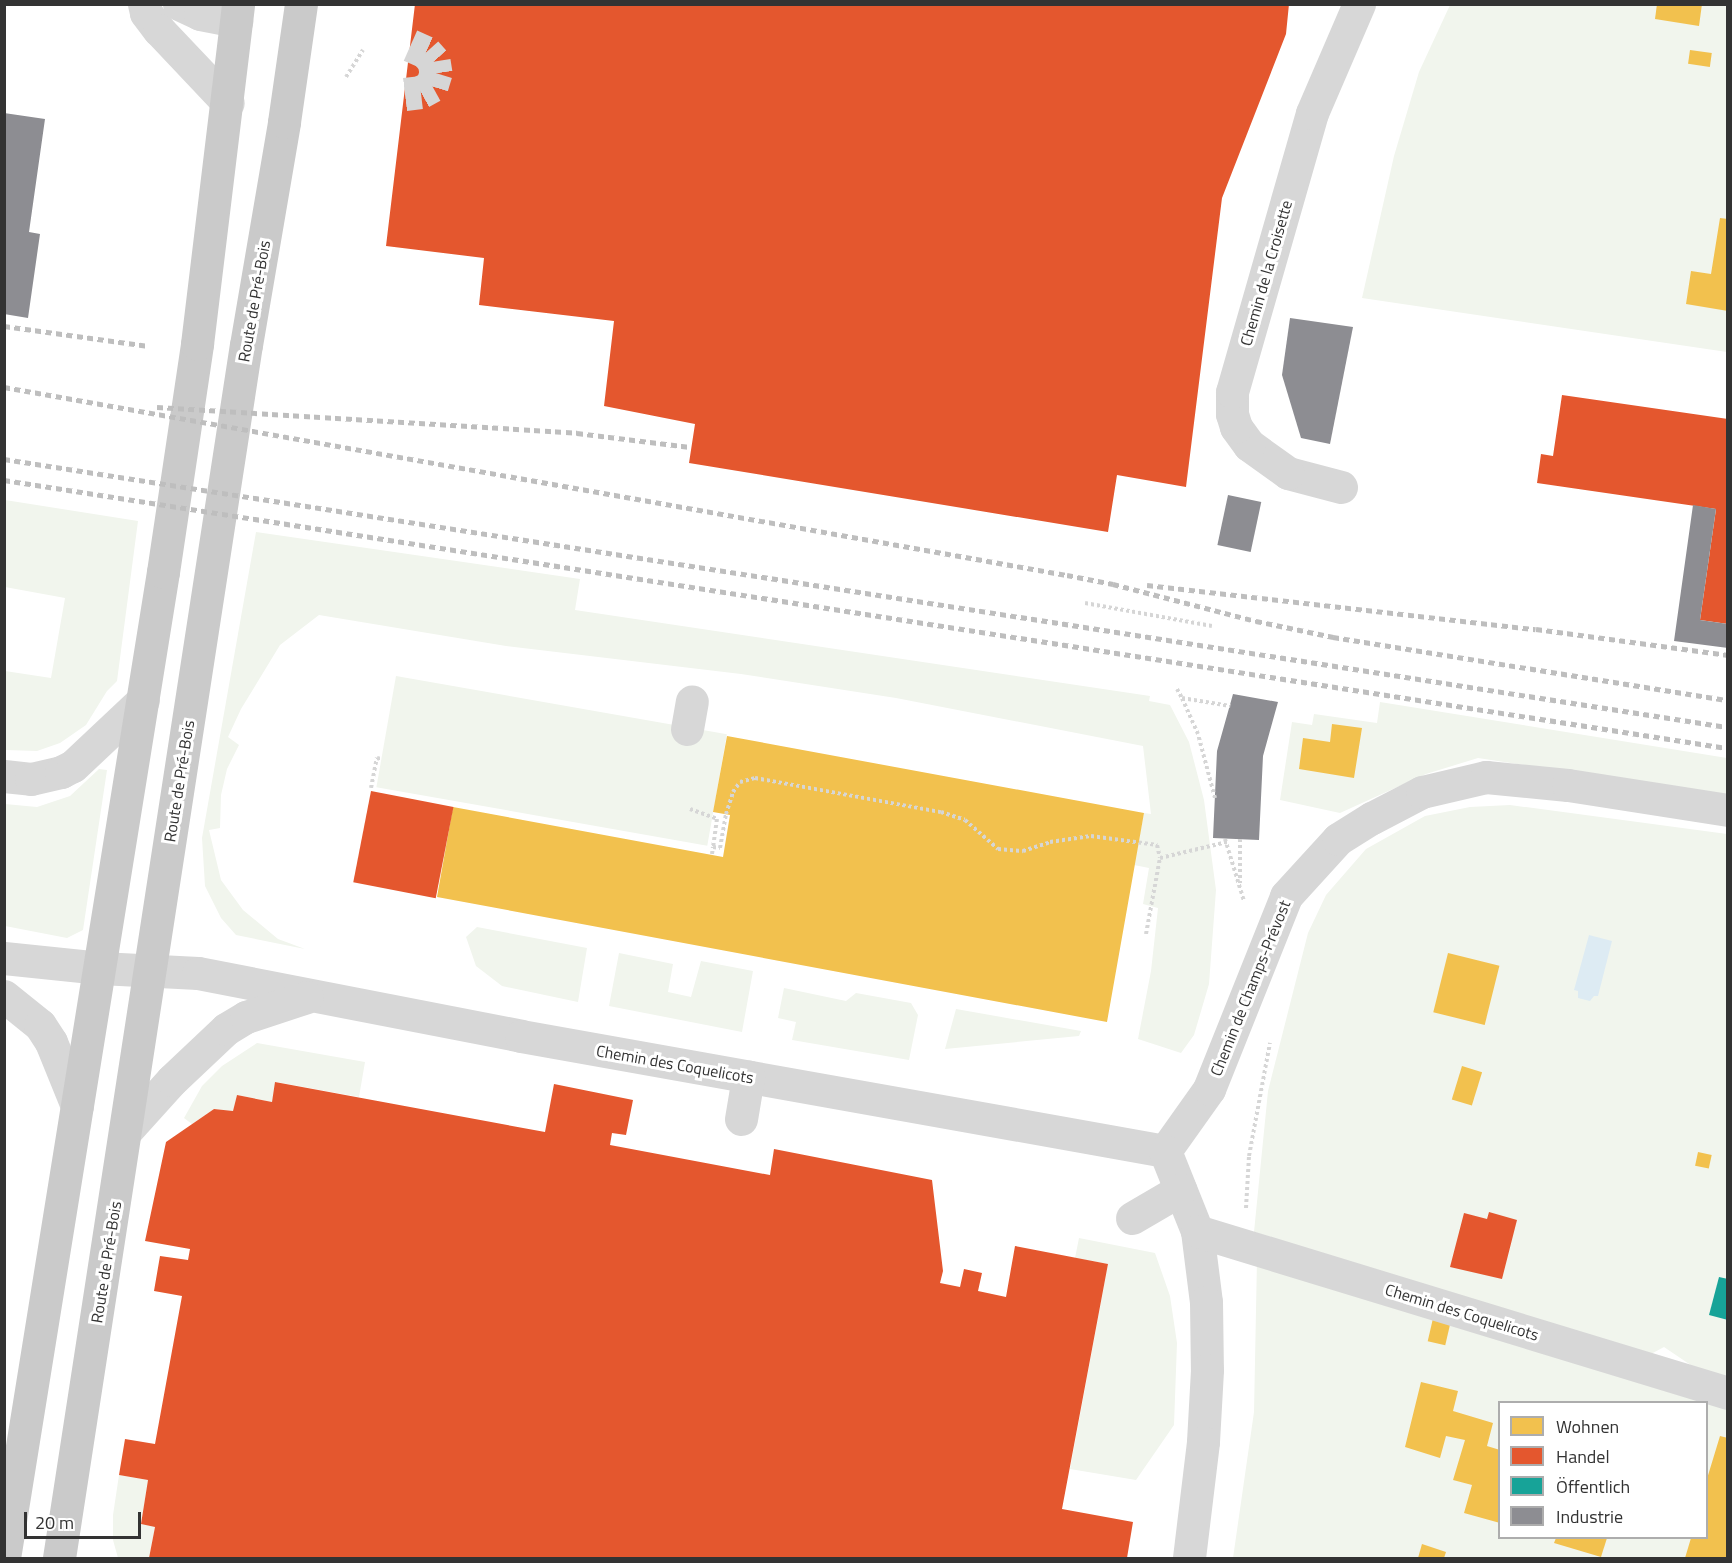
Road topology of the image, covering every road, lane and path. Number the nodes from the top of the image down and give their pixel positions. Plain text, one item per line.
1 (144, 4) edge
2 (179, 4) edge
3 (301, 4) edge
4 (1359, 4) edge
5 (237, 13) edge
6 (363, 50) dead end
7 (346, 77) dead end
8 (228, 103) junction
9 (1341, 488) dead end
10 (1085, 603) dead end
11 (1212, 626) dead end
12 (1177, 689) dead end
13 (1182, 698) junction
14 (143, 700) junction
15 (1230, 706) dead end
16 (381, 759) dead end
17 (4, 776) edge
18 (371, 788) dead end
19 (1215, 798) dead end
20 (690, 809) dead end
21 (1728, 810) edge
22 (1240, 839) dead end
23 (713, 846) junction
24 (712, 854) dead end
25 (1160, 858) junction
26 (1146, 934) dead end
27 (4, 958) edge
28 (100, 968) junction
29 (150, 971) junction
30 (4, 996) edge
31 (309, 996) junction
32 (748, 1077) junction
33 (77, 1106) junction
34 (741, 1119) dead end
35 (125, 1132) junction
36 (1165, 1151) junction
37 (1180, 1190) junction
38 (1132, 1218) dead end
39 (1197, 1232) junction
40 (1728, 1393) edge
41 (22, 1454) junction
42 (4, 1486) edge
43 (67, 1516) junction
44 (4, 1558) edge
45 (59, 1558) edge
46 (80, 1558) edge
47 (1189, 1558) edge

1 - 8 street
2 - 5 street
3 - 29 main road, Route de Pré-Bois
4 - 9 street, Chemin de la Croisette
5 - 8 main road
6 - 7 path
8 - 14 main road
10 - 11 path
12 - 13 path
13 - 15 path
13 - 19 path
14 - 17 street
14 - 28 main road
16 - 18 path
20 - 23 path
21 - 36 street, Chemin de Champs-Prévost
22 - 25 path
23 - 24 path
23 - 25 path
25 - 26 path
27 - 28 street, Chemin des Coquelicots
28 - 29 street, Chemin des Coquelicots
28 - 33 main road
29 - 31 street, Chemin des Coquelicots
29 - 35 main road, Route de Pré-Bois
30 - 33 street
31 - 32 street, Chemin des Coquelicots
31 - 35 street
32 - 34 street
32 - 36 street, Chemin des Coquelicots
33 - 41 main road
35 - 43 main road, Route de Pré-Bois
36 - 37 street
37 - 38 street
37 - 39 street
39 - 40 street, Chemin des Coquelicots
39 - 47 street
41 - 42 main road
41 - 44 main road
43 - 45 main road, Route de Pré-Bois
43 - 46 main road

